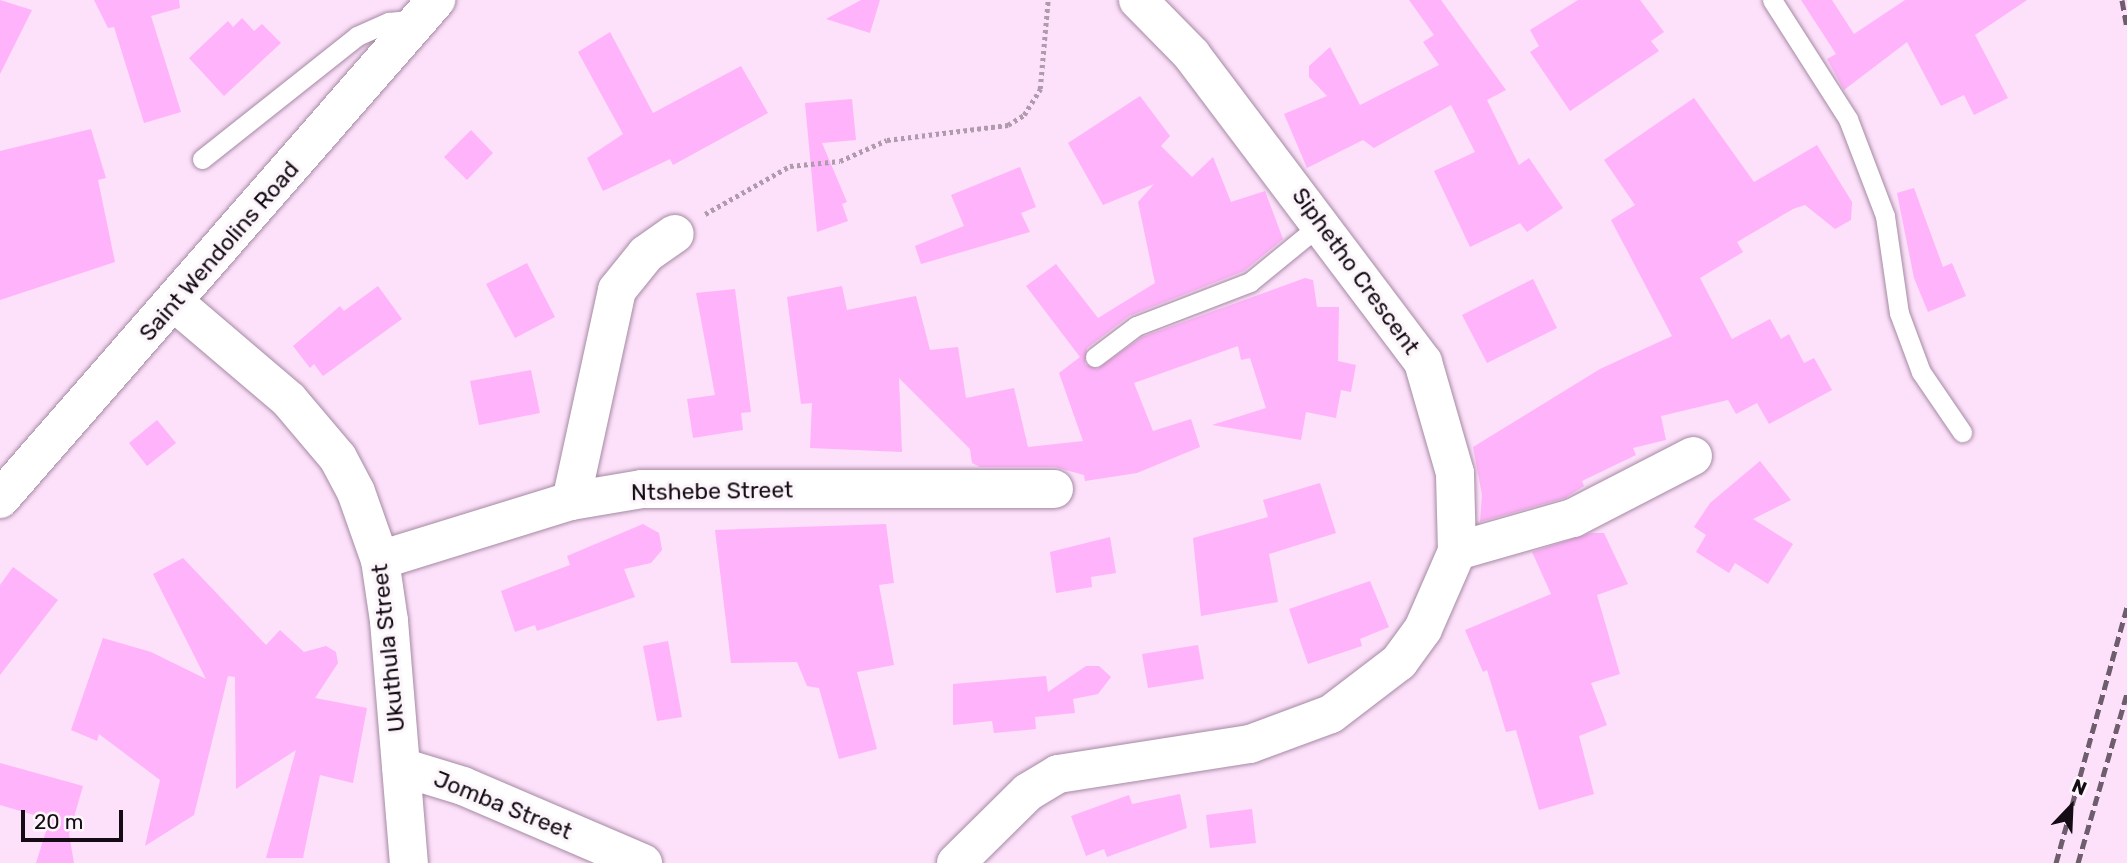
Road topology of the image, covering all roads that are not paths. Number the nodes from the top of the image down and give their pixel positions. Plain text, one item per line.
1 (1138, 0) edge
2 (1772, 0) edge
3 (428, 9) edge
4 (202, 159) dead end
5 (1322, 223) junction
6 (675, 234) road end
7 (174, 302) junction
8 (1095, 358) dead end
9 (1962, 432) dead end
10 (1693, 456) dead end
11 (1054, 489) dead end
12 (0, 499) edge
13 (571, 501) junction
14 (1457, 551) junction
15 (380, 560) junction
16 (401, 767) junction
17 (409, 863) edge
18 (643, 863) edge
19 (956, 863) edge

1 - 5 street, Siphetho Crescent
2 - 9 lane
3 - 4 lane
3 - 7 street, Saint Wendolins Road
5 - 8 lane
5 - 14 street, Siphetho Crescent
6 - 13 street
7 - 12 street, Saint Wendolins Road
7 - 15 street, Ukuthula Street
10 - 14 street
11 - 13 street, Ntshebe Street
13 - 15 street, Ntshebe Street
14 - 19 street, Siphetho Crescent
15 - 16 street, Ukuthula Street
16 - 17 street, Ukuthula Street
16 - 18 street, Jomba Street

